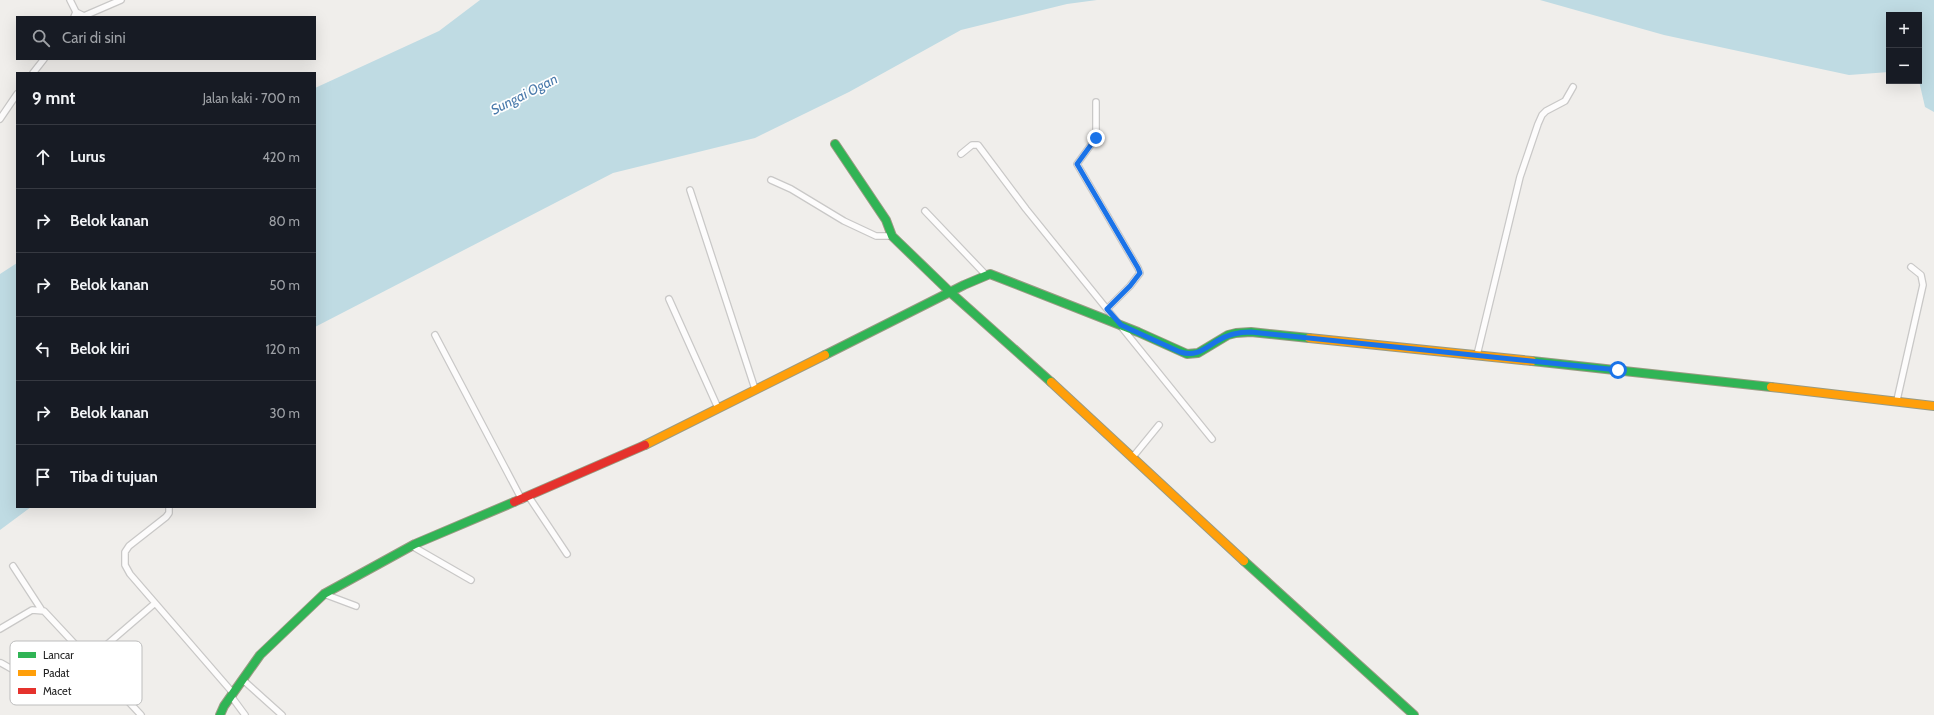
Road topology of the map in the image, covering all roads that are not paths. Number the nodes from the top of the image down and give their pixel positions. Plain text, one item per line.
1 (70, 0) edge
2 (121, 0) edge
3 (75, 15) edge
4 (43, 60) edge
5 (35, 72) edge
6 (1573, 87) dead end
7 (16, 95) edge
8 (1096, 102) dead end
9 (0, 119) edge
10 (835, 144) dead end
11 (961, 154) dead end
12 (771, 180) dead end
13 (690, 190) dead end
14 (925, 211) dead end
15 (892, 236) junction
16 (1911, 267) dead end
17 (984, 276) junction
18 (950, 292) junction
19 (669, 299) dead end
20 (1107, 309) junction
21 (1121, 325) junction
22 (435, 335) dead end
23 (1477, 355) junction
24 (755, 389) junction
25 (1897, 400) junction
26 (1934, 406) edge
27 (718, 408) junction
28 (1159, 425) dead end
29 (1212, 439) dead end
30 (1133, 455) junction
31 (525, 498) junction
32 (169, 508) edge
33 (412, 546) junction
34 (567, 554) dead end
35 (13, 566) dead end
36 (470, 580) dead end
37 (324, 594) junction
38 (154, 604) junction
39 (356, 606) dead end
40 (41, 609) junction
41 (0, 629) edge
42 (72, 641) edge
43 (111, 641) edge
44 (0, 663) edge
45 (10, 668) edge
46 (243, 680) junction
47 (232, 695) junction
48 (131, 705) edge
49 (141, 715) edge
50 (220, 715) edge
51 (245, 715) edge
52 (282, 715) edge
53 (1414, 715) edge

1 - 3 street
2 - 3 street
4 - 5 street
6 - 23 street
7 - 9 street
8 - 20 street
10 - 15 street
11 - 20 street
12 - 15 street
13 - 24 street
14 - 17 street
15 - 18 street
16 - 25 street
17 - 18 street
17 - 21 street
18 - 24 street
18 - 30 street
19 - 27 street
20 - 21 street
21 - 23 street
21 - 29 street
22 - 31 street
23 - 25 street
24 - 27 street
25 - 26 street
27 - 31 street
28 - 30 street
30 - 53 street
31 - 33 street
31 - 34 street
32 - 38 street
33 - 36 street
33 - 37 street
35 - 40 street
37 - 39 street
37 - 46 street
38 - 43 street
38 - 47 street
40 - 41 street
40 - 42 street
44 - 45 street
46 - 47 street
46 - 52 street
47 - 50 street
47 - 51 street
48 - 49 street

